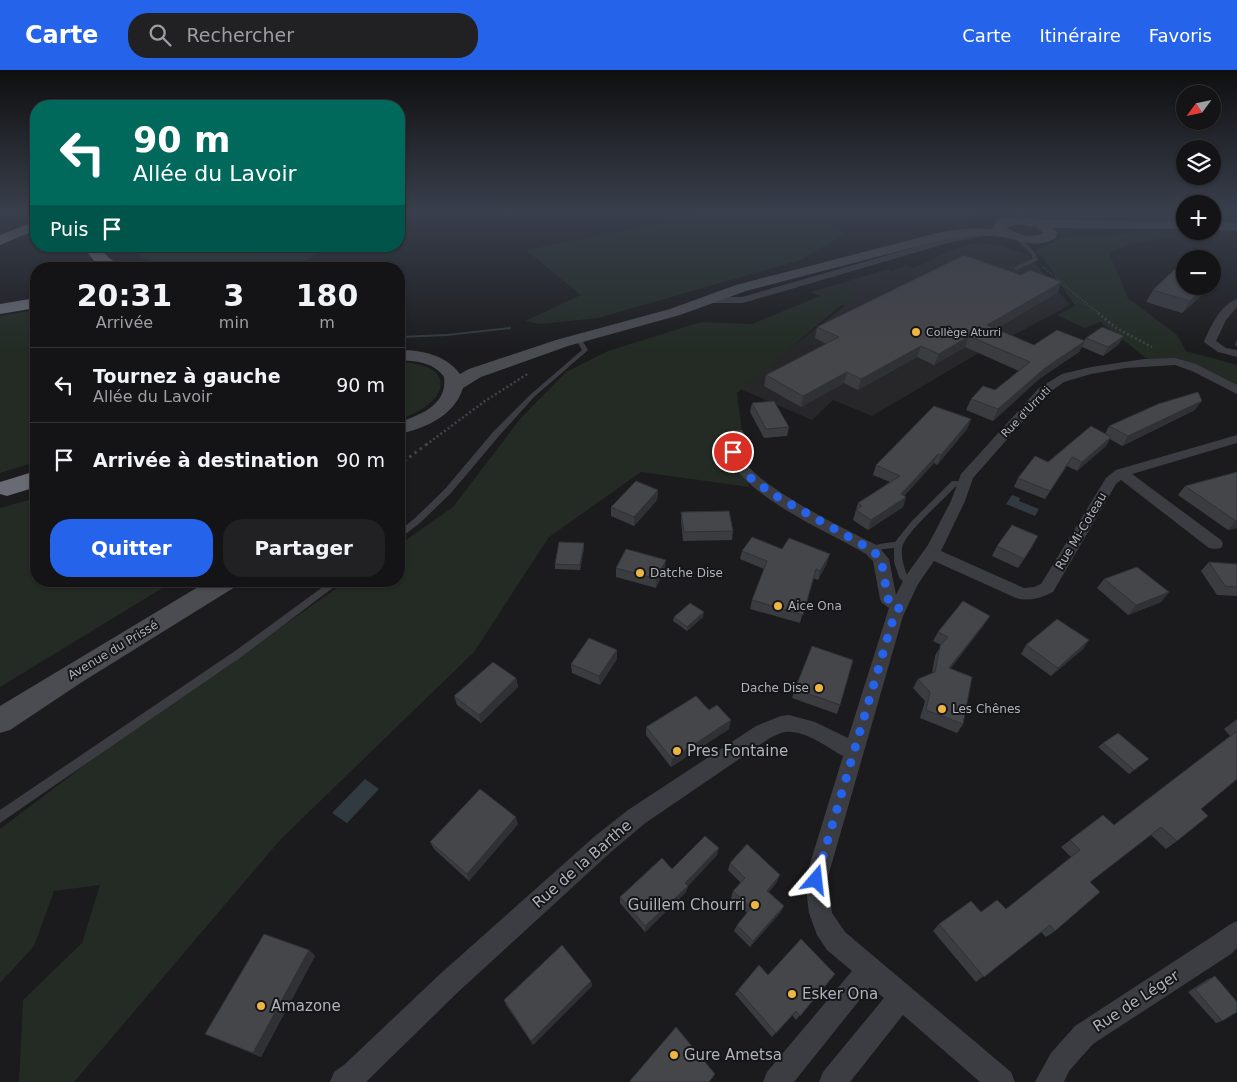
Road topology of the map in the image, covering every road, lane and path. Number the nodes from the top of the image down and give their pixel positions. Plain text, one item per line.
1 (839, 258) edge
2 (861, 258) edge
3 (887, 258) edge
4 (1035, 260) joint
5 (815, 268) junction
6 (1017, 268) dead end
7 (709, 300) junction
8 (1237, 302) edge
9 (30, 304) edge
10 (0, 309) edge
11 (570, 340) junction
12 (1237, 354) edge
13 (405, 355) edge
14 (437, 362) junction
15 (1184, 364) junction
16 (455, 385) junction
17 (1237, 390) edge
18 (405, 427) edge
19 (737, 433) dead end
20 (1237, 439) edge
21 (1121, 473) junction
22 (30, 482) edge
23 (963, 486) junction
24 (3, 489) edge
25 (405, 530) edge
26 (1215, 544) dead end
27 (898, 545) junction
28 (872, 550) junction
29 (931, 553) junction
30 (911, 581) junction
31 (202, 587) edge
32 (217, 587) edge
33 (330, 587) edge
34 (900, 606) junction
35 (157, 623) junction
36 (0, 721) edge
37 (854, 752) junction
38 (0, 817) edge
39 (1237, 933) edge
40 (869, 970) junction
41 (901, 997) junction
42 (344, 1082) edge
43 (776, 1082) edge
44 (833, 1082) edge
45 (1001, 1082) edge
46 (1049, 1082) edge

1 - 5 main road
2 - 5 main road
3 - 7 street
4 - 6 lane
4 - 15 path
5 - 7 main road
7 - 11 main road
8 - 12 street
9 - 10 highway
11 - 14 main road
11 - 16 main road
11 - 25 lane
13 - 14 main road
14 - 16 main road
15 - 17 street, Rue d'Urruti
15 - 23 street, Rue d'Urruti
16 - 18 main road
19 - 28 street
20 - 21 street
21 - 26 street
21 - 29 street, Rue Mi-Coteau
22 - 24 highway
23 - 27 lane
23 - 29 street, Rue d'Urruti
27 - 28 lane
27 - 30 lane
28 - 34 street
29 - 30 street, Rue d'Urruti
30 - 34 street, Rue d'Urruti
31 - 35 main road
32 - 35 main road, Avenue du Prissé
33 - 38 lane
34 - 37 street, Rue d'Urruti
35 - 36 main road, Avenue du Prissé
37 - 40 street, Rue d'Urruti
37 - 42 street, Rue de la Barthe
39 - 46 street, Rue de Léger
40 - 41 street, Rue d'Urruti
40 - 43 street
41 - 44 street
41 - 45 street, Rue d'Urruti

